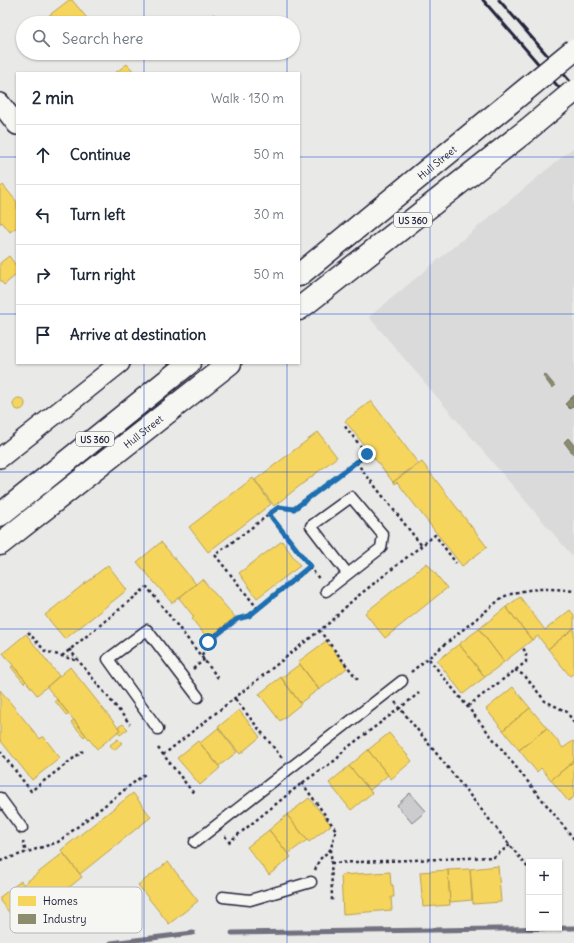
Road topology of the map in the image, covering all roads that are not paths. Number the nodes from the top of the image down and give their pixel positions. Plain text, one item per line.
1 (574, 50) edge
2 (574, 92) edge
3 (0, 104) edge
4 (16, 124) edge
5 (300, 274) edge
6 (300, 308) edge
7 (119, 364) edge
8 (188, 364) edge
9 (229, 364) edge
10 (0, 458) edge
11 (0, 515) edge
12 (0, 544) edge
13 (347, 573) junction
14 (326, 591) dead end
15 (402, 681) dead end
16 (198, 697) dead end
17 (158, 729) dead end
18 (0, 798) edge
19 (22, 828) dead end
20 (195, 842) dead end
21 (311, 882) dead end
22 (223, 897) dead end

1 - 5 main road, Hull Street / US 360, bridge
2 - 6 main road, US 360, bridge
3 - 4 street
7 - 10 street
8 - 11 main road, US 360
9 - 12 main road, Hull Street / US 360
13 - 13 lane
13 - 14 lane
15 - 20 lane
16 - 17 lane
18 - 19 lane
21 - 22 lane

